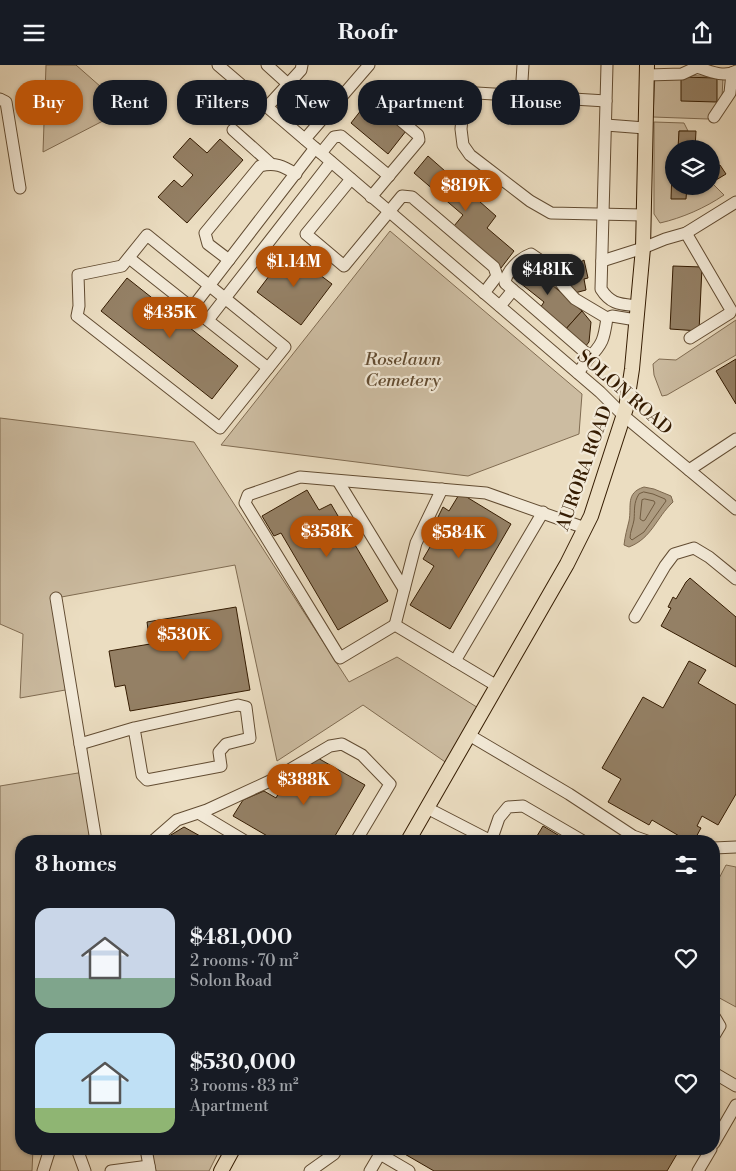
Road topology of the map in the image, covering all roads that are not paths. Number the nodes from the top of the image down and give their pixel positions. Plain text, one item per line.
1 (218, 65) edge
2 (267, 65) edge
3 (302, 65) edge
4 (370, 65) edge
5 (523, 65) edge
6 (607, 65) edge
7 (697, 66) edge
8 (647, 70) edge
9 (734, 72) edge
10 (236, 80) edge
11 (284, 80) edge
12 (292, 80) edge
13 (522, 80) edge
14 (492, 94) edge
15 (277, 96) edge
16 (0, 99) edge
17 (580, 99) edge
18 (606, 101) junction
19 (267, 107) joint
20 (714, 117) dead end
21 (406, 125) edge
22 (606, 125) junction
23 (645, 128) junction
24 (233, 130) dead end
25 (306, 139) junction
26 (318, 150) junction
27 (270, 163) junction
28 (331, 163) junction
29 (388, 176) junction
30 (292, 179) junction
31 (351, 179) junction
32 (20, 187) dead end
33 (305, 197) junction
34 (371, 197) junction
35 (736, 202) edge
36 (388, 211) junction
37 (603, 215) junction
38 (643, 215) junction
39 (686, 233) junction
40 (642, 249) junction
41 (129, 257) junction
42 (229, 260) junction
43 (602, 261) junction
44 (210, 285) junction
45 (513, 290) junction
46 (484, 293) junction
47 (226, 298) junction
48 (500, 306) junction
49 (192, 308) junction
50 (637, 313) junction
51 (607, 318) junction
52 (208, 320) junction
53 (690, 338) dead end
54 (588, 359) junction
55 (268, 368) junction
56 (578, 373) junction
57 (624, 416) junction
58 (736, 439) edge
59 (688, 470) junction
60 (338, 481) junction
61 (442, 489) junction
62 (736, 509) edge
63 (542, 512) junction
64 (584, 528) junction
65 (736, 579) edge
66 (404, 589) junction
67 (56, 598) dead end
68 (635, 617) dead end
69 (395, 625) junction
70 (455, 661) junction
71 (497, 686) junction
72 (134, 728) junction
73 (469, 735) junction
74 (80, 744) junction
75 (427, 809) junction
76 (200, 814) junction
77 (95, 835) edge
78 (160, 835) edge
79 (235, 835) edge
80 (360, 835) edge
81 (412, 835) edge
82 (479, 835) edge
83 (493, 835) edge
84 (572, 835) edge
85 (631, 835) edge
86 (736, 847) edge
87 (720, 848) edge
88 (720, 1077) edge
89 (736, 1086) edge
90 (736, 1105) edge
91 (720, 1133) edge
92 (48, 1155) edge
93 (79, 1155) edge
94 (147, 1155) edge
95 (230, 1155) edge
96 (333, 1155) edge
97 (379, 1155) edge
98 (382, 1155) edge
99 (707, 1155) edge
100 (149, 1169) edge
101 (43, 1171) edge
102 (84, 1171) edge
103 (111, 1171) edge
104 (221, 1171) edge
105 (310, 1171) edge
106 (370, 1171) edge
107 (409, 1171) edge
108 (698, 1171) edge

1 - 10 street, SOLON ROAD
2 - 11 street
3 - 12 street
4 - 25 street
5 - 13 street
6 - 18 street
7 - 8 street
7 - 9 street
8 - 23 main road, AURORA ROAD
9 - 20 street
14 - 37 street
15 - 19 street
16 - 32 street
17 - 18 street
18 - 22 street
19 - 25 street, SOLON ROAD
21 - 29 street
22 - 23 street
22 - 37 street
23 - 38 main road, AURORA ROAD
24 - 27 street
25 - 26 street, SOLON ROAD
26 - 28 street, SOLON ROAD
26 - 29 street
26 - 30 street
27 - 30 street
27 - 42 street
28 - 31 street, SOLON ROAD
28 - 33 street
29 - 34 street
30 - 33 street
30 - 42 street
31 - 34 street, SOLON ROAD
31 - 36 street
33 - 47 street
34 - 36 street, SOLON ROAD
35 - 39 street
36 - 46 street, SOLON ROAD
36 - 46 street
37 - 38 street
37 - 43 street
38 - 40 main road, AURORA ROAD
39 - 40 street
39 - 53 street
40 - 43 street
40 - 50 main road, AURORA ROAD
41 - 44 street
41 - 49 street
41 - 55 street
42 - 44 street
43 - 50 street
44 - 47 street
44 - 49 street
45 - 48 street
45 - 51 street
45 - 54 street
46 - 48 street, SOLON ROAD
47 - 52 street
47 - 55 street
48 - 56 street, SOLON ROAD
49 - 52 street
50 - 51 street
50 - 57 main road, AURORA ROAD
51 - 54 street
52 - 55 street
54 - 56 street
56 - 57 street, SOLON ROAD
57 - 59 street, SOLON ROAD
57 - 64 main road, AURORA ROAD
58 - 59 street
59 - 62 street, SOLON ROAD
60 - 61 street
60 - 66 street
60 - 69 street
61 - 63 street
61 - 66 street
63 - 64 street
63 - 70 street
64 - 71 main road, AURORA ROAD
65 - 68 street
66 - 69 street
67 - 74 street
69 - 70 street
70 - 71 street
71 - 73 main road, AURORA ROAD
72 - 72 street
72 - 74 street
73 - 75 main road, AURORA ROAD
73 - 85 street
74 - 77 street
75 - 81 main road, AURORA ROAD
75 - 82 street
76 - 78 street
76 - 79 street
76 - 80 street
83 - 84 street
86 - 87 street
88 - 89 street
90 - 91 street
92 - 101 street
93 - 102 street
94 - 100 street
95 - 104 main road
96 - 105 street
97 - 106 street
98 - 107 street
99 - 108 street
100 - 103 street

